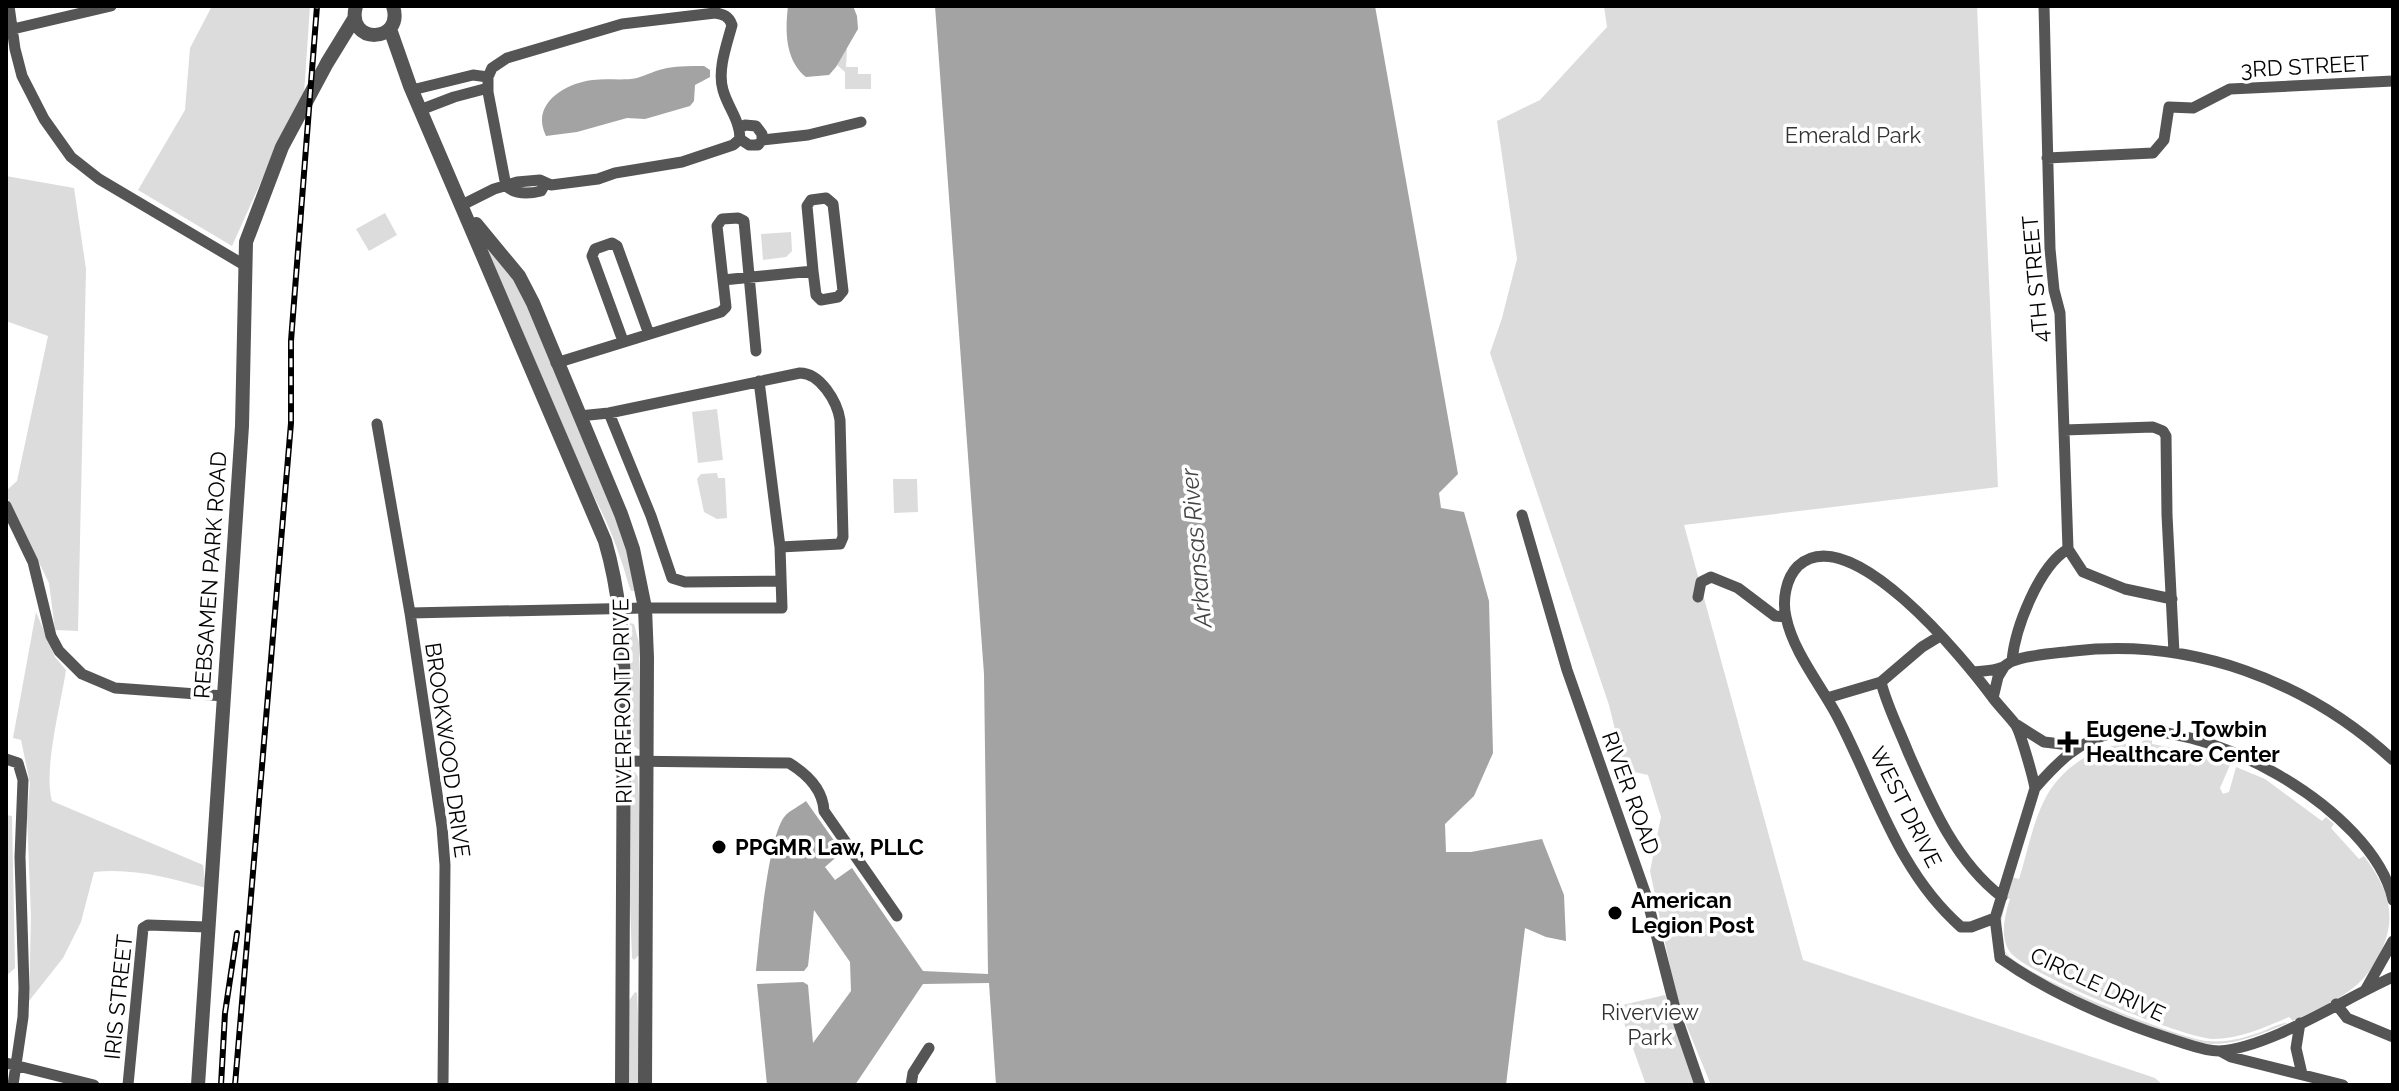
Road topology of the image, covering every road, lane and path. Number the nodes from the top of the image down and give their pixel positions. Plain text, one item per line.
1 (9, 6) edge
2 (111, 6) edge
3 (393, 6) edge
4 (2044, 6) edge
5 (355, 13) edge
6 (13, 29) junction
7 (390, 29) junction
8 (369, 35) junction
9 (449, 81) junction
10 (2393, 81) edge
11 (488, 82) junction
12 (317, 83) junction
13 (411, 88) junction
14 (454, 97) junction
15 (420, 110) junction
16 (861, 122) dead end
17 (740, 134) junction
18 (762, 140) junction
19 (2047, 158) junction
20 (506, 186) junction
21 (465, 210) junction
22 (246, 266) junction
23 (813, 271) junction
24 (750, 277) junction
25 (723, 280) junction
26 (649, 334) junction
27 (623, 341) junction
28 (756, 351) dead end
29 (556, 363) junction
30 (759, 381) junction
31 (609, 413) junction
32 (579, 416) junction
33 (377, 424) dead end
34 (2064, 430) junction
35 (6, 506) edge
36 (1522, 515) dead end
37 (780, 547) junction
38 (2068, 549) junction
39 (781, 581) junction
40 (1698, 597) dead end
41 (2172, 599) junction
42 (620, 608) junction
43 (645, 608) junction
44 (410, 613) junction
45 (1786, 617) junction
46 (1940, 636) junction
47 (2174, 653) junction
48 (2008, 664) junction
49 (1973, 672) junction
50 (1881, 682) junction
51 (224, 696) junction
52 (1827, 698) junction
53 (1993, 698) junction
54 (2017, 725) junction
55 (2078, 746) junction
56 (6, 759) edge
57 (647, 760) junction
58 (2393, 760) edge
59 (623, 761) junction
60 (2035, 788) junction
61 (2002, 897) junction
62 (2393, 900) edge
63 (897, 916) dead end
64 (1995, 918) junction
65 (207, 927) junction
66 (2393, 941) edge
67 (2393, 977) edge
68 (2365, 990) junction
69 (2336, 1004) junction
70 (2300, 1023) junction
71 (2393, 1037) edge
72 (929, 1048) dead end
73 (2220, 1051) junction
74 (11, 1064) edge
75 (2302, 1074) junction
76 (13, 1085) edge
77 (94, 1085) edge
78 (128, 1085) edge
79 (198, 1085) edge
80 (443, 1085) edge
81 (622, 1085) edge
82 (645, 1085) edge
83 (911, 1085) edge
84 (1700, 1085) edge
85 (2343, 1085) edge

1 - 6 street
2 - 6 street
3 - 7 street
4 - 19 street, 4TH STREET
5 - 8 street, REBSAMEN PARK ROAD
5 - 12 street, REBSAMEN PARK ROAD
6 - 22 street
7 - 8 street, REBSAMEN PARK ROAD
7 - 13 street, RIVERFRONT DRIVE
8 - 12 street, REBSAMEN PARK ROAD
8 - 13 street, RIVERFRONT DRIVE
9 - 11 street
9 - 13 street
9 - 14 street
10 - 19 street, 3RD STREET
11 - 14 street
11 - 17 street
11 - 20 street
12 - 22 street, REBSAMEN PARK ROAD
13 - 15 street, RIVERFRONT DRIVE
14 - 15 street
15 - 21 street, RIVERFRONT DRIVE
16 - 18 street
17 - 18 street
17 - 18 street
17 - 20 street
19 - 34 street, 4TH STREET
20 - 21 street
21 - 29 street, RIVERFRONT DRIVE
21 - 42 street, RIVERFRONT DRIVE
22 - 51 street, REBSAMEN PARK ROAD
23 - 23 street
23 - 24 street
24 - 25 street
24 - 25 street
24 - 28 street
25 - 26 street
26 - 27 street
26 - 27 street
27 - 29 street
29 - 32 street, RIVERFRONT DRIVE
30 - 31 street
30 - 37 street
30 - 37 street
31 - 32 street
31 - 39 street
32 - 43 street, RIVERFRONT DRIVE
33 - 44 street, BROOKWOOD DRIVE
34 - 38 street, 4TH STREET
34 - 41 street
35 - 51 street
36 - 84 street, RIVER ROAD
37 - 39 street
38 - 41 street
38 - 48 street
39 - 43 street
40 - 45 street
41 - 47 street
42 - 43 street
42 - 44 street
42 - 59 street, RIVERFRONT DRIVE
43 - 57 street, RIVERFRONT DRIVE
44 - 80 street, BROOKWOOD DRIVE
45 - 46 street, WEST DRIVE
45 - 52 street, WEST DRIVE
46 - 49 street, WEST DRIVE
46 - 50 street
47 - 48 street
47 - 58 street
48 - 49 street
48 - 53 street
49 - 53 street, WEST DRIVE
50 - 52 street
50 - 61 street
51 - 65 street, REBSAMEN PARK ROAD
52 - 64 street, WEST DRIVE
53 - 54 street
54 - 55 street
54 - 60 street
55 - 60 street
55 - 62 street
56 - 74 street
57 - 59 street
57 - 63 street
57 - 82 street, RIVERFRONT DRIVE
59 - 81 street, RIVERFRONT DRIVE
60 - 61 street, CIRCLE DRIVE
61 - 64 street, CIRCLE DRIVE
64 - 73 street, CIRCLE DRIVE
65 - 78 street, IRIS STREET
65 - 79 street, REBSAMEN PARK ROAD
66 - 68 street
67 - 68 street
68 - 69 street
69 - 70 street
69 - 71 street
70 - 73 street
70 - 75 street
72 - 83 street
73 - 75 street
74 - 76 street
74 - 77 street
75 - 85 street

